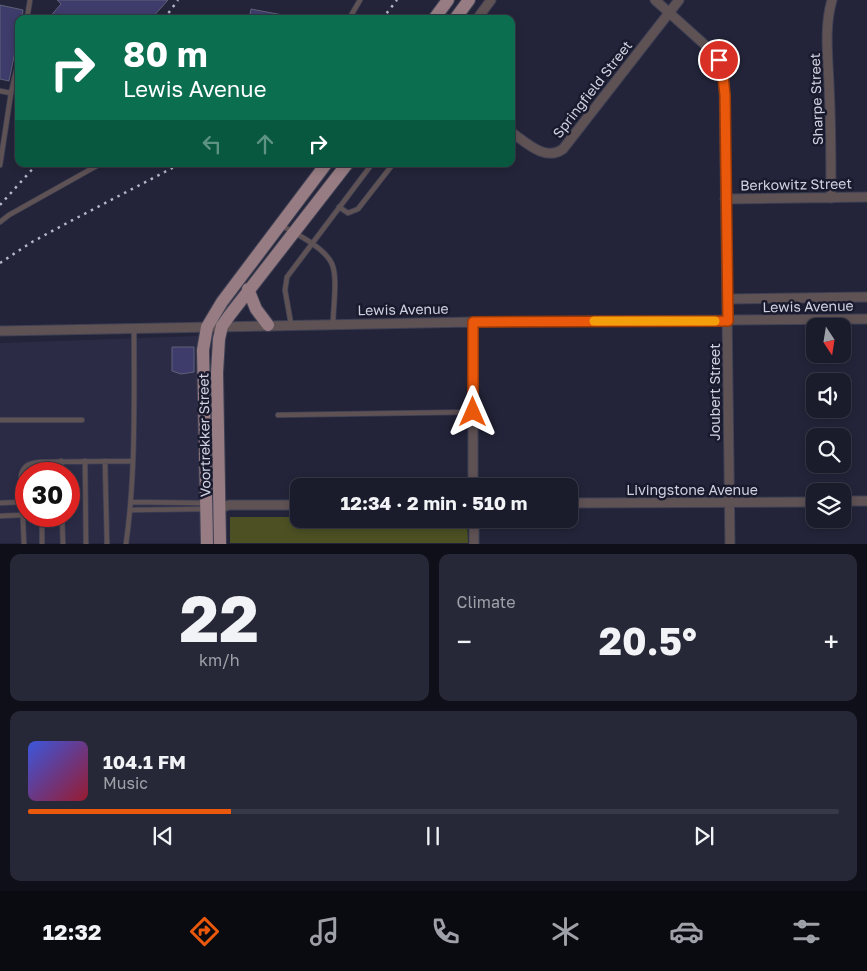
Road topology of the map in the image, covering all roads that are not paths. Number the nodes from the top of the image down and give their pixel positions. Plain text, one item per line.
1 (30, 0) edge
2 (360, 0) edge
3 (448, 0) edge
4 (469, 0) edge
5 (491, 0) edge
6 (655, 0) edge
7 (679, 0) edge
8 (832, 0) edge
9 (670, 12) junction
10 (28, 15) edge
11 (351, 15) edge
12 (437, 15) edge
13 (458, 15) edge
14 (480, 15) edge
15 (15, 76) edge
16 (0, 91) edge
17 (11, 93) junction
18 (515, 135) edge
19 (0, 165) edge
20 (95, 167) edge
21 (324, 167) edge
22 (345, 167) edge
23 (370, 167) edge
24 (391, 167) edge
25 (867, 197) edge
26 (831, 198) junction
27 (725, 199) junction
28 (339, 207) junction
29 (0, 222) edge
30 (280, 225) junction
31 (294, 233) junction
32 (312, 244) junction
33 (248, 289) junction
34 (867, 297) edge
35 (728, 299) junction
36 (867, 319) edge
37 (728, 321) junction
38 (473, 322) junction
39 (290, 324) junction
40 (333, 324) junction
41 (268, 325) junction
42 (222, 326) junction
43 (207, 327) junction
44 (134, 328) junction
45 (0, 331) edge
46 (473, 412) junction
47 (278, 415) dead end
48 (0, 420) edge
49 (82, 420) dead end
50 (61, 461) joint
51 (85, 461) junction
52 (105, 461) junction
53 (41, 462) edge
54 (134, 462) junction
55 (473, 478) edge
56 (851, 501) edge
57 (867, 501) edge
58 (15, 502) edge
59 (131, 502) junction
60 (806, 502) edge
61 (0, 503) edge
62 (578, 503) edge
63 (729, 503) junction
64 (223, 505) junction
65 (290, 505) edge
66 (206, 506) junction
67 (131, 510) junction
68 (15, 515) edge
69 (0, 516) edge
70 (23, 527) edge
71 (42, 527) edge
72 (62, 527) edge
73 (474, 528) edge
74 (24, 544) edge
75 (42, 544) edge
76 (63, 544) edge
77 (86, 544) edge
78 (107, 544) edge
79 (126, 544) edge
80 (207, 544) edge
81 (220, 544) edge
82 (474, 544) edge
83 (730, 544) edge

1 - 10 lane
2 - 11 lane
3 - 12 main road
4 - 13 main road
5 - 14 street
6 - 9 street, Joubert Street
7 - 9 street, Springfield Street
8 - 26 street, Sharpe Street
9 - 18 street, Springfield Street
9 - 27 street, Joubert Street
15 - 17 lane
16 - 17 lane
17 - 19 lane
20 - 29 lane
21 - 30 main road
22 - 31 main road
23 - 28 lane
24 - 28 lane
25 - 26 street, Berkowitz Street
26 - 27 street, Berkowitz Street
27 - 35 street, Joubert Street
28 - 32 lane
30 - 31 lane
30 - 43 main road
31 - 32 lane
31 - 33 main road
32 - 39 lane
32 - 40 lane
33 - 41 main road
33 - 42 main road
34 - 35 street, Lewis Avenue
35 - 37 street, Joubert Street
36 - 37 street, Lewis Avenue
37 - 38 street, Lewis Avenue
37 - 63 street, Joubert Street
38 - 40 street, Lewis Avenue
38 - 46 street
39 - 40 street, Lewis Avenue
39 - 41 street, Lewis Avenue
41 - 42 street, Lewis Avenue
42 - 43 street, Lewis Avenue
42 - 64 main road, Voortrekker Street
43 - 44 street, Lewis Avenue
43 - 66 main road, Voortrekker Street
44 - 45 street, Lewis Avenue
44 - 54 lane
46 - 47 lane
46 - 55 street
48 - 49 lane
50 - 51 lane
50 - 53 lane
51 - 52 lane
51 - 77 lane
52 - 54 lane
52 - 78 lane
54 - 59 lane
56 - 57 street
58 - 61 lane
59 - 66 lane
59 - 67 lane
60 - 63 street, Livingstone Avenue
62 - 63 street, Livingstone Avenue
63 - 83 street, Joubert Street
64 - 65 street
64 - 66 lane
64 - 81 main road, Voortrekker Street
66 - 67 lane
66 - 80 main road, Voortrekker Street
67 - 79 lane
68 - 69 lane
70 - 74 lane
71 - 75 lane
72 - 76 lane
73 - 82 street

